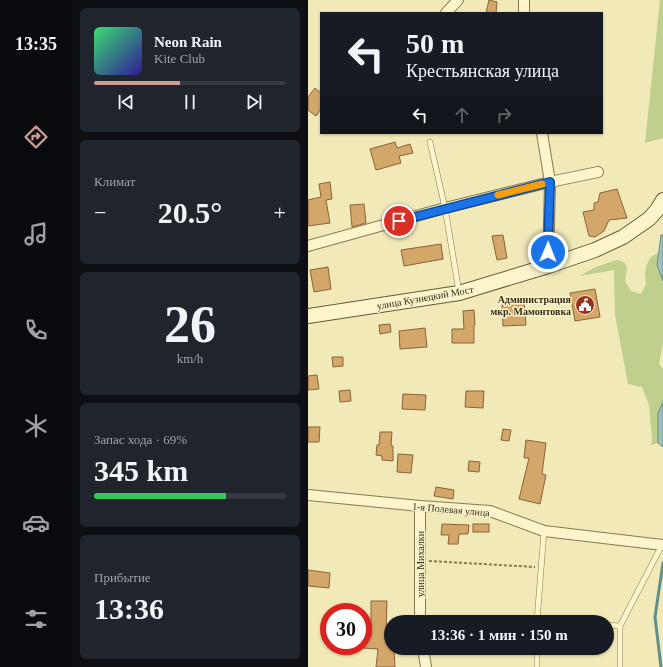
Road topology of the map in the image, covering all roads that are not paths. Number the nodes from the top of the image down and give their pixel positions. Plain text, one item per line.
1 (458, 0) edge
2 (524, 0) edge
3 (447, 12) edge
4 (524, 12) edge
5 (542, 134) edge
6 (430, 142) dead end
7 (598, 172) dead end
8 (550, 182) junction
9 (663, 201) edge
10 (445, 208) junction
11 (308, 246) edge
12 (548, 266) junction
13 (459, 293) junction
14 (308, 316) edge
15 (308, 494) edge
16 (420, 506) junction
17 (544, 531) junction
18 (663, 545) edge
19 (420, 615) edge
20 (538, 615) edge
21 (614, 626) edge
22 (620, 626) junction
23 (424, 655) edge
24 (537, 655) edge
25 (426, 667) edge
26 (537, 667) edge
27 (620, 667) edge

1 - 3 street
2 - 4 street
5 - 8 street
6 - 10 lane
7 - 8 street
8 - 10 street
8 - 12 street
9 - 12 street, улица Кузнецкий Мост
10 - 11 street
10 - 13 lane
12 - 13 street, улица Кузнецкий Мост
13 - 14 street, улица Кузнецкий Мост
15 - 16 street, 1-я Полевая улица
16 - 17 street, 1-я Полевая улица
16 - 19 street, улица Михалки
17 - 18 street, 1-я Полевая улица
17 - 20 lane
18 - 22 lane
21 - 22 lane
22 - 27 lane
23 - 25 street
24 - 26 lane

